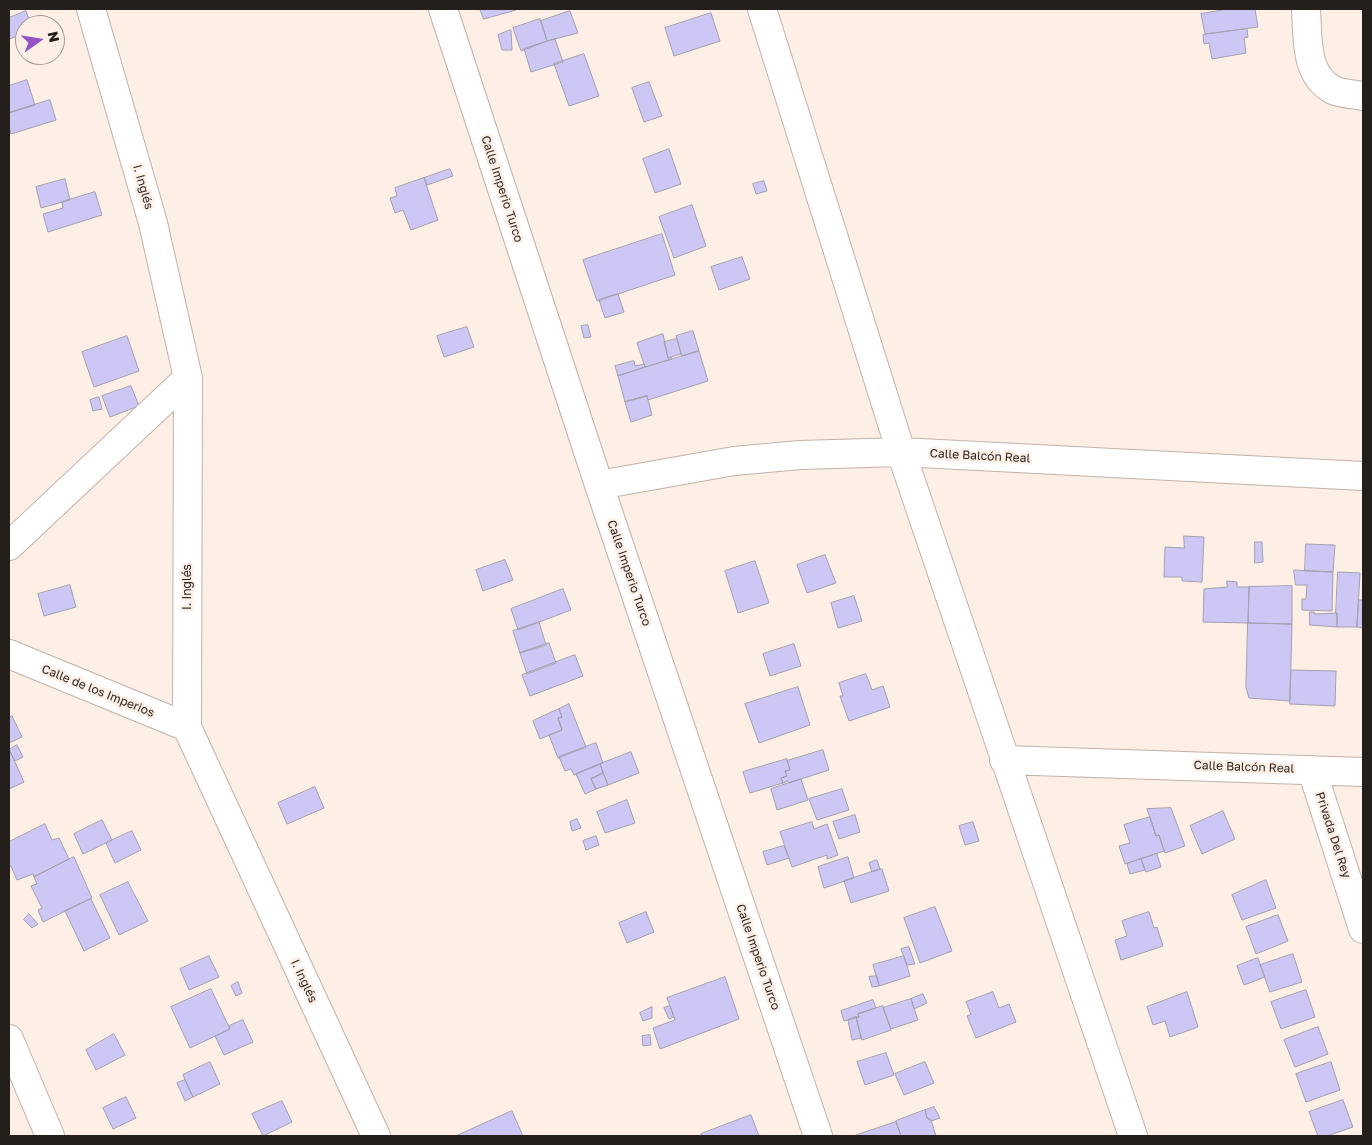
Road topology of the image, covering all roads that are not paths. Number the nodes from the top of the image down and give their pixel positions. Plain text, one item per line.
1 (91, 9) edge
2 (443, 9) edge
3 (762, 9) edge
4 (1306, 9) edge
5 (1363, 96) edge
6 (188, 378) junction
7 (901, 452) junction
8 (1363, 476) edge
9 (599, 485) junction
10 (9, 546) edge
11 (9, 654) edge
12 (187, 727) junction
13 (1004, 760) junction
14 (1312, 770) junction
15 (1363, 772) edge
16 (1363, 929) edge
17 (9, 1039) edge
18 (1129, 1134) edge
19 (50, 1136) edge
20 (376, 1136) edge
21 (818, 1136) edge

1 - 6 street, I. Inglés
2 - 9 street, Calle Imperio Turco
3 - 7 street
4 - 5 street
6 - 10 street
6 - 12 street, I. Inglés
7 - 8 street, Calle Balcón Real
7 - 9 street, Calle Balcón Real
7 - 13 street
9 - 21 street, Calle Imperio Turco
11 - 12 street, Calle de los Imperios
12 - 20 street, I. Inglés
13 - 14 street, Calle Balcón Real
13 - 18 street
14 - 15 street, Calle Balcón Real
14 - 16 street, Privada Del Rey
17 - 19 street

